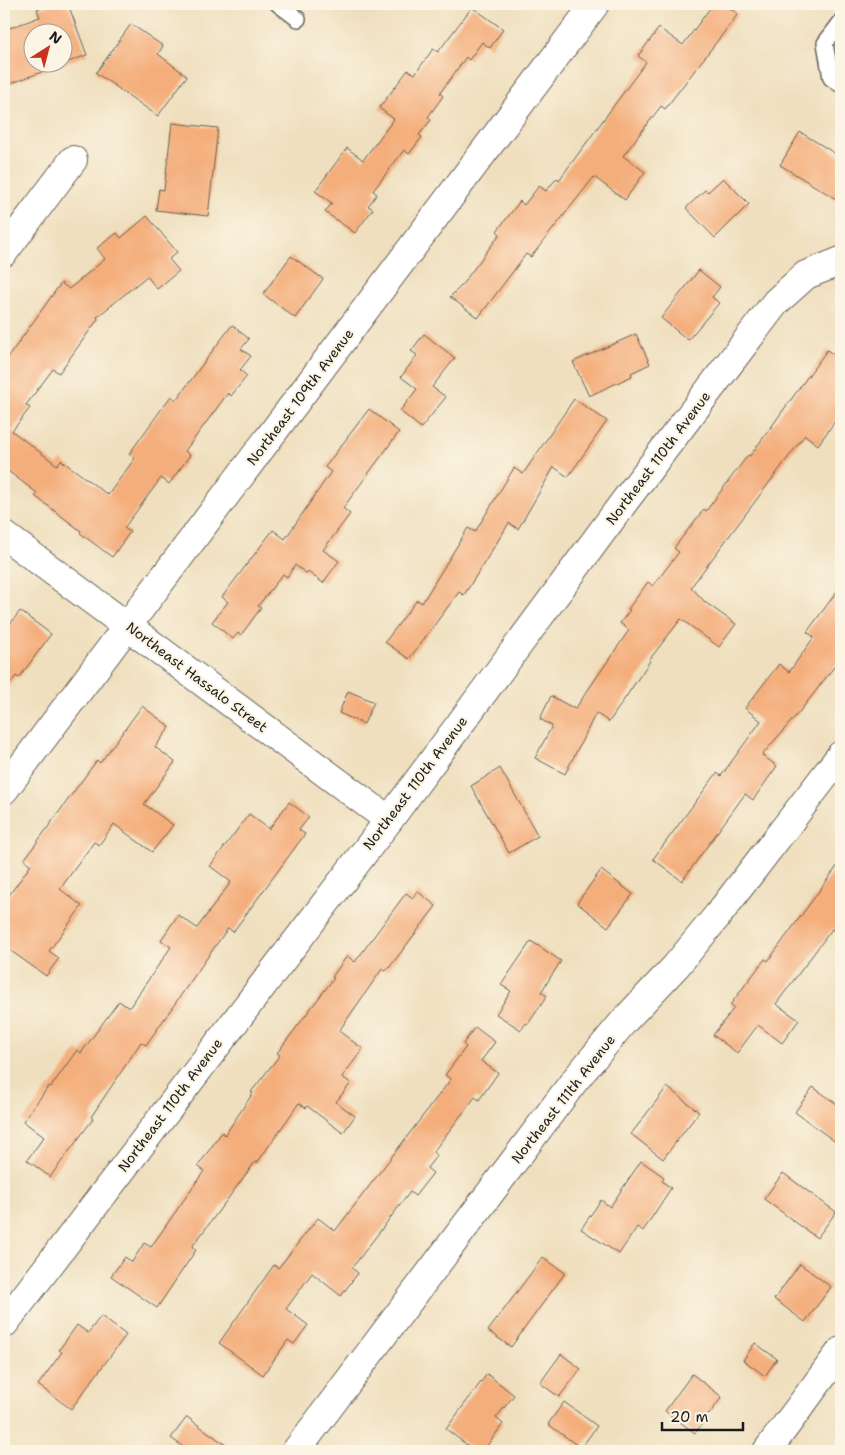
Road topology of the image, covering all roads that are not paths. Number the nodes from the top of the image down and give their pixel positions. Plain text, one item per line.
1 (278, 4) edge
2 (595, 4) edge
3 (298, 19) dead end
4 (841, 22) edge
5 (841, 85) edge
6 (73, 160) dead end
7 (4, 252) edge
8 (841, 261) edge
9 (4, 535) edge
10 (128, 626) junction
11 (841, 755) edge
12 (4, 790) edge
13 (389, 820) junction
14 (4, 1324) edge
15 (841, 1351) edge
16 (296, 1451) edge
17 (767, 1451) edge

1 - 3 lane
2 - 10 street, Northeast 109th Avenue
4 - 5 lane
6 - 7 street
8 - 13 street, Northeast 110th Avenue
9 - 10 street, Northeast Hassalo Street
10 - 12 street, Northeast 109th Avenue
10 - 13 street, Northeast Hassalo Street
11 - 16 street, Northeast 111th Avenue
13 - 14 street, Northeast 110th Avenue
15 - 17 street

